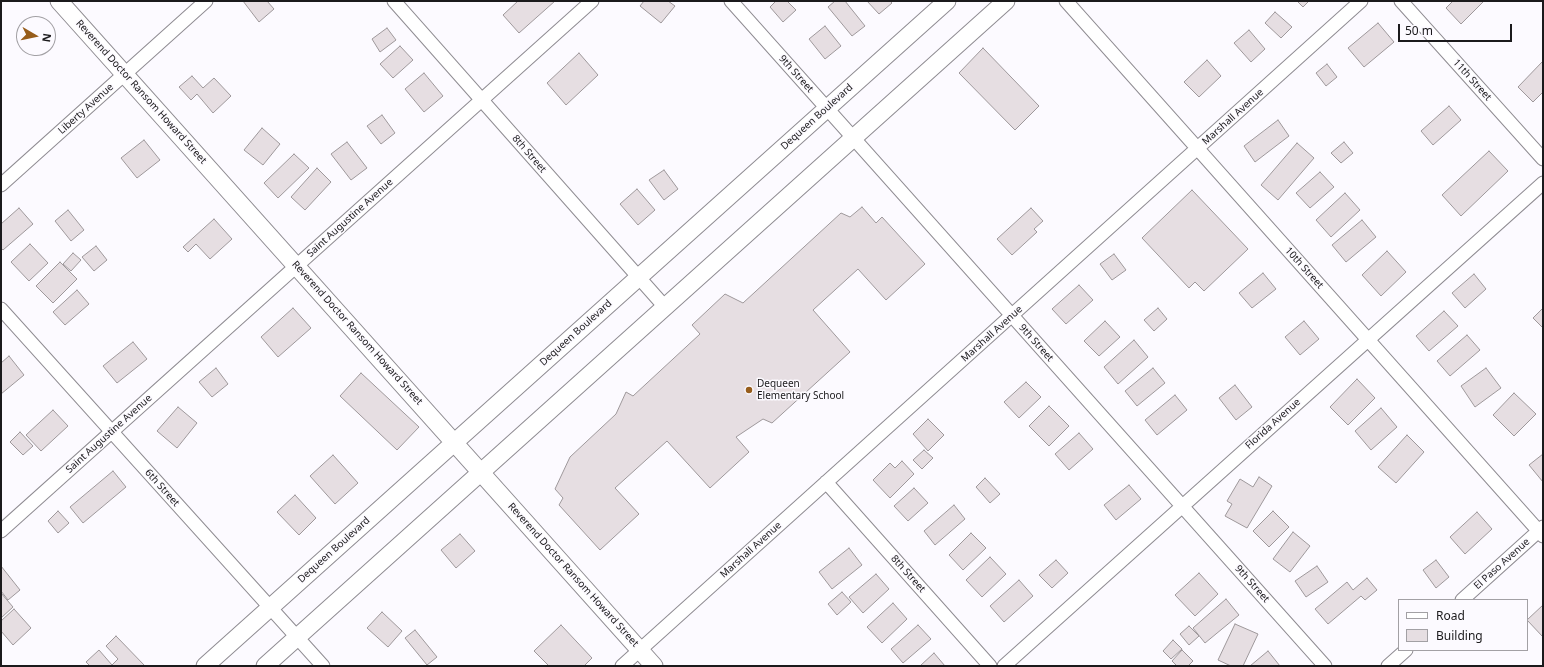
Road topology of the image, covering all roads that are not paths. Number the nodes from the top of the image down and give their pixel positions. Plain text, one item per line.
1 (59, 1) edge
2 (206, 1) edge
3 (394, 1) edge
4 (592, 1) edge
5 (730, 1) edge
6 (946, 1) edge
7 (1006, 1) edge
8 (1066, 1) edge
9 (1362, 1) edge
10 (1402, 1) edge
11 (125, 74) junction
12 (482, 100) junction
13 (826, 109) junction
14 (853, 139) junction
15 (1198, 149) junction
16 (1543, 159) edge
17 (1543, 183) edge
18 (1, 185) edge
19 (296, 266) junction
20 (638, 277) junction
21 (665, 307) junction
22 (1, 309) edge
23 (1012, 316) junction
24 (1368, 340) junction
25 (111, 432) junction
26 (454, 442) junction
27 (481, 472) junction
28 (826, 482) junction
29 (1182, 506) junction
30 (1, 531) edge
31 (1542, 531) edge
32 (1463, 599) edge
33 (270, 608) junction
34 (297, 637) junction
35 (640, 650) junction
36 (1405, 651) edge
37 (205, 666) edge
38 (265, 666) edge
39 (323, 666) edge
40 (622, 666) edge
41 (654, 666) edge
42 (990, 666) edge
43 (1004, 666) edge
44 (1326, 666) edge
45 (1388, 666) edge

1 - 11 street, Reverend Doctor Ransom Howard Street
2 - 11 street, Liberty Avenue
3 - 12 street, 8th Street
4 - 12 street, Saint Augustine Avenue
5 - 13 street, 9th Street
6 - 13 street, Dequeen Boulevard
7 - 14 street
8 - 15 street, 10th Street
9 - 15 street, Marshall Avenue
10 - 16 street, 11th Street
11 - 18 street, Liberty Avenue
11 - 19 street, Reverend Doctor Ransom Howard Street
12 - 19 street, Saint Augustine Avenue
12 - 20 street, 8th Street
13 - 14 street, 9th Street
13 - 20 street, Dequeen Boulevard
14 - 21 street
14 - 23 street, 9th Street
15 - 23 street, Marshall Avenue
15 - 24 street, 10th Street
17 - 24 street, Florida Avenue
19 - 25 street, Saint Augustine Avenue
19 - 26 street, Reverend Doctor Ransom Howard Street
20 - 21 street, 8th Street
20 - 26 street, Dequeen Boulevard
21 - 27 street
22 - 25 street, 6th Street
23 - 28 street, Marshall Avenue
23 - 29 street, 9th Street
24 - 29 street, Florida Avenue
24 - 31 street, 10th Street
25 - 30 street, Saint Augustine Avenue
25 - 33 street, 6th Street
26 - 27 street, Reverend Doctor Ransom Howard Street
26 - 33 street, Dequeen Boulevard
27 - 34 street
27 - 35 street, Reverend Doctor Ransom Howard Street
28 - 35 street, Marshall Avenue
28 - 42 street, 8th Street
29 - 43 street, Florida Avenue
29 - 44 street, 9th Street
31 - 32 street, El Paso Avenue
33 - 34 street, 6th Street
33 - 37 street, Dequeen Boulevard
34 - 38 street
34 - 39 street, 6th Street
35 - 40 street, Marshall Avenue
35 - 41 street, Reverend Doctor Ransom Howard Street
36 - 45 street

